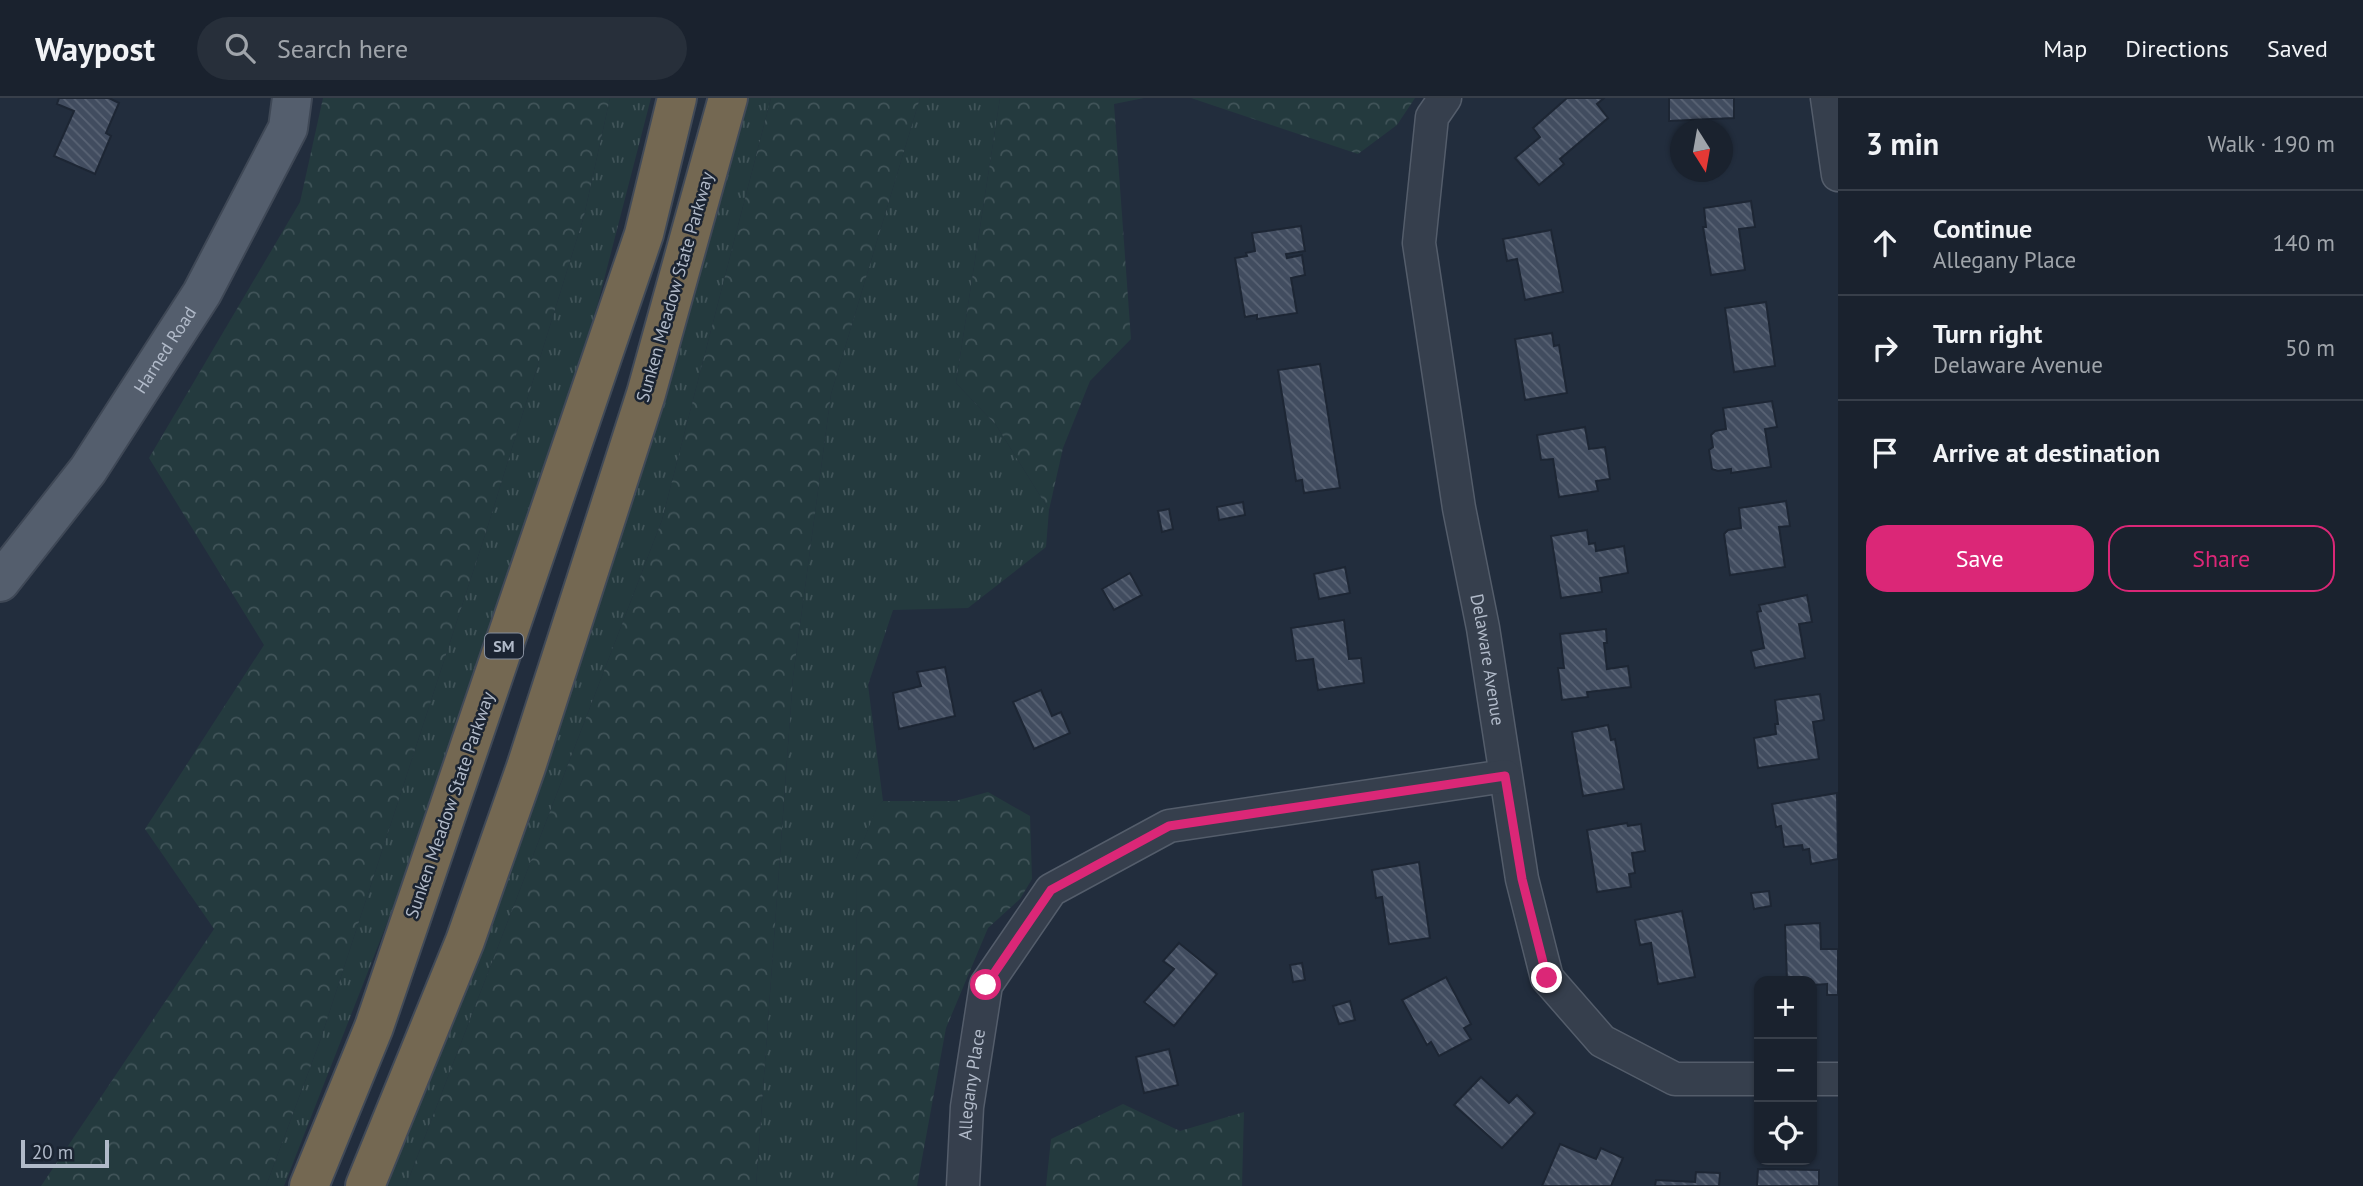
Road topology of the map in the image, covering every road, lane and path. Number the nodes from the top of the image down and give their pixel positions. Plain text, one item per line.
1 (292, 98) edge
2 (677, 98) edge
3 (728, 98) edge
4 (1445, 98) edge
5 (1827, 98) edge
6 (1838, 175) edge
7 (0, 582) edge
8 (1505, 776) junction
9 (1754, 1079) edge
10 (1817, 1079) edge
11 (1838, 1079) edge
12 (309, 1186) edge
13 (365, 1186) edge
14 (963, 1186) edge

1 - 7 main road, Harned Road
2 - 12 highway, Sunken Meadow State Parkway / SM
3 - 13 highway, Sunken Meadow State Parkway
4 - 8 street, Delaware Avenue
5 - 6 street
8 - 9 street, Delaware Avenue
8 - 14 street, Allegany Place
10 - 11 street

